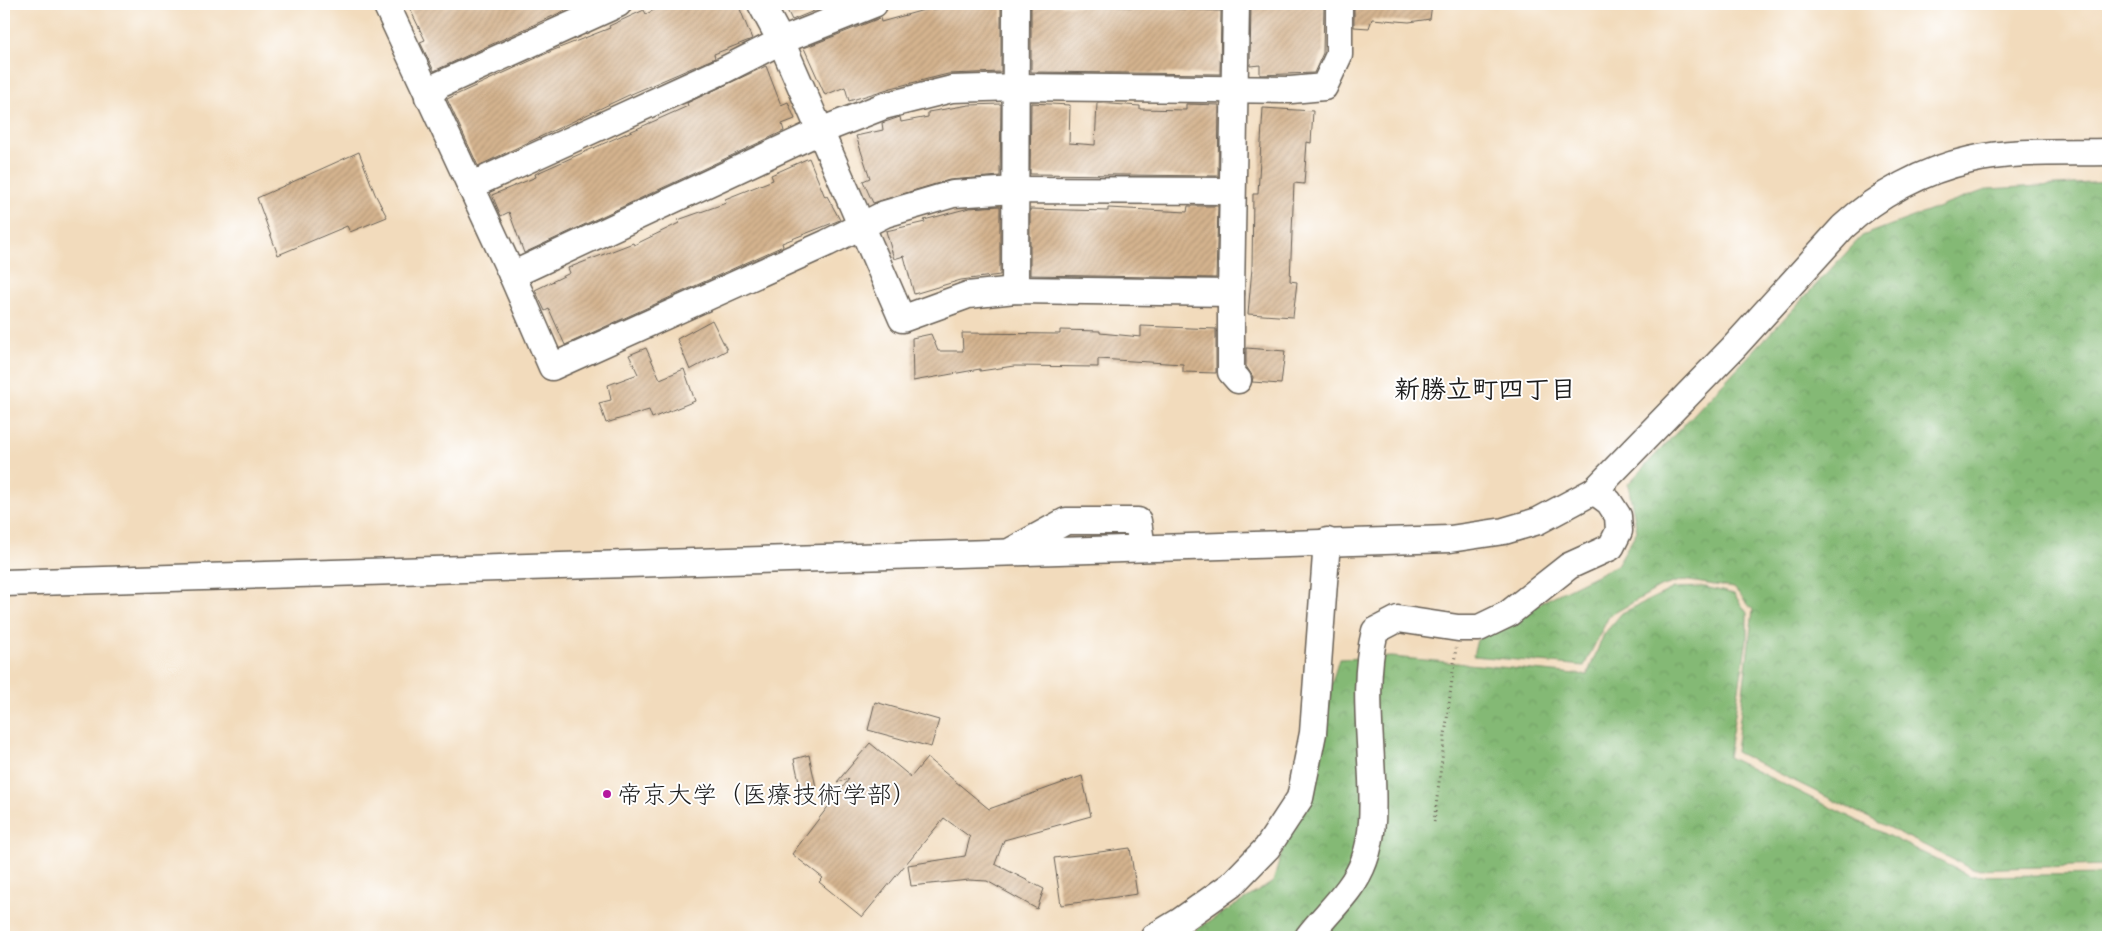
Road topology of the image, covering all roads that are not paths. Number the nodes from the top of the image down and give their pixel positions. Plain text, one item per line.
1 (386, 4) edge
2 (618, 4) edge
3 (761, 4) edge
4 (874, 4) edge
5 (1016, 4) edge
6 (1236, 4) edge
7 (1339, 4) edge
8 (781, 41) junction
9 (1017, 86) junction
10 (1236, 89) junction
11 (428, 97) junction
12 (820, 131) junction
13 (2108, 152) edge
14 (470, 186) junction
15 (1015, 190) junction
16 (1232, 191) junction
17 (860, 226) junction
18 (512, 275) junction
19 (1014, 290) junction
20 (1231, 293) junction
21 (1238, 380) dead end
22 (1594, 491) junction
23 (1326, 541) junction
24 (4, 583) edge
25 (1154, 937) edge
26 (1308, 937) edge

1 - 11 street
2 - 11 street
3 - 8 street
4 - 8 street
5 - 9 street
6 - 10 street
7 - 10 street
8 - 12 street
8 - 14 street
9 - 10 street
9 - 12 street
9 - 15 street
10 - 16 street
11 - 14 street
12 - 17 street
12 - 18 street
13 - 22 street
14 - 18 street
15 - 16 street
15 - 17 street
15 - 19 street
16 - 20 street
17 - 18 street
17 - 19 street
19 - 20 street
20 - 21 street
22 - 23 street
22 - 26 street
23 - 24 street
23 - 25 street

